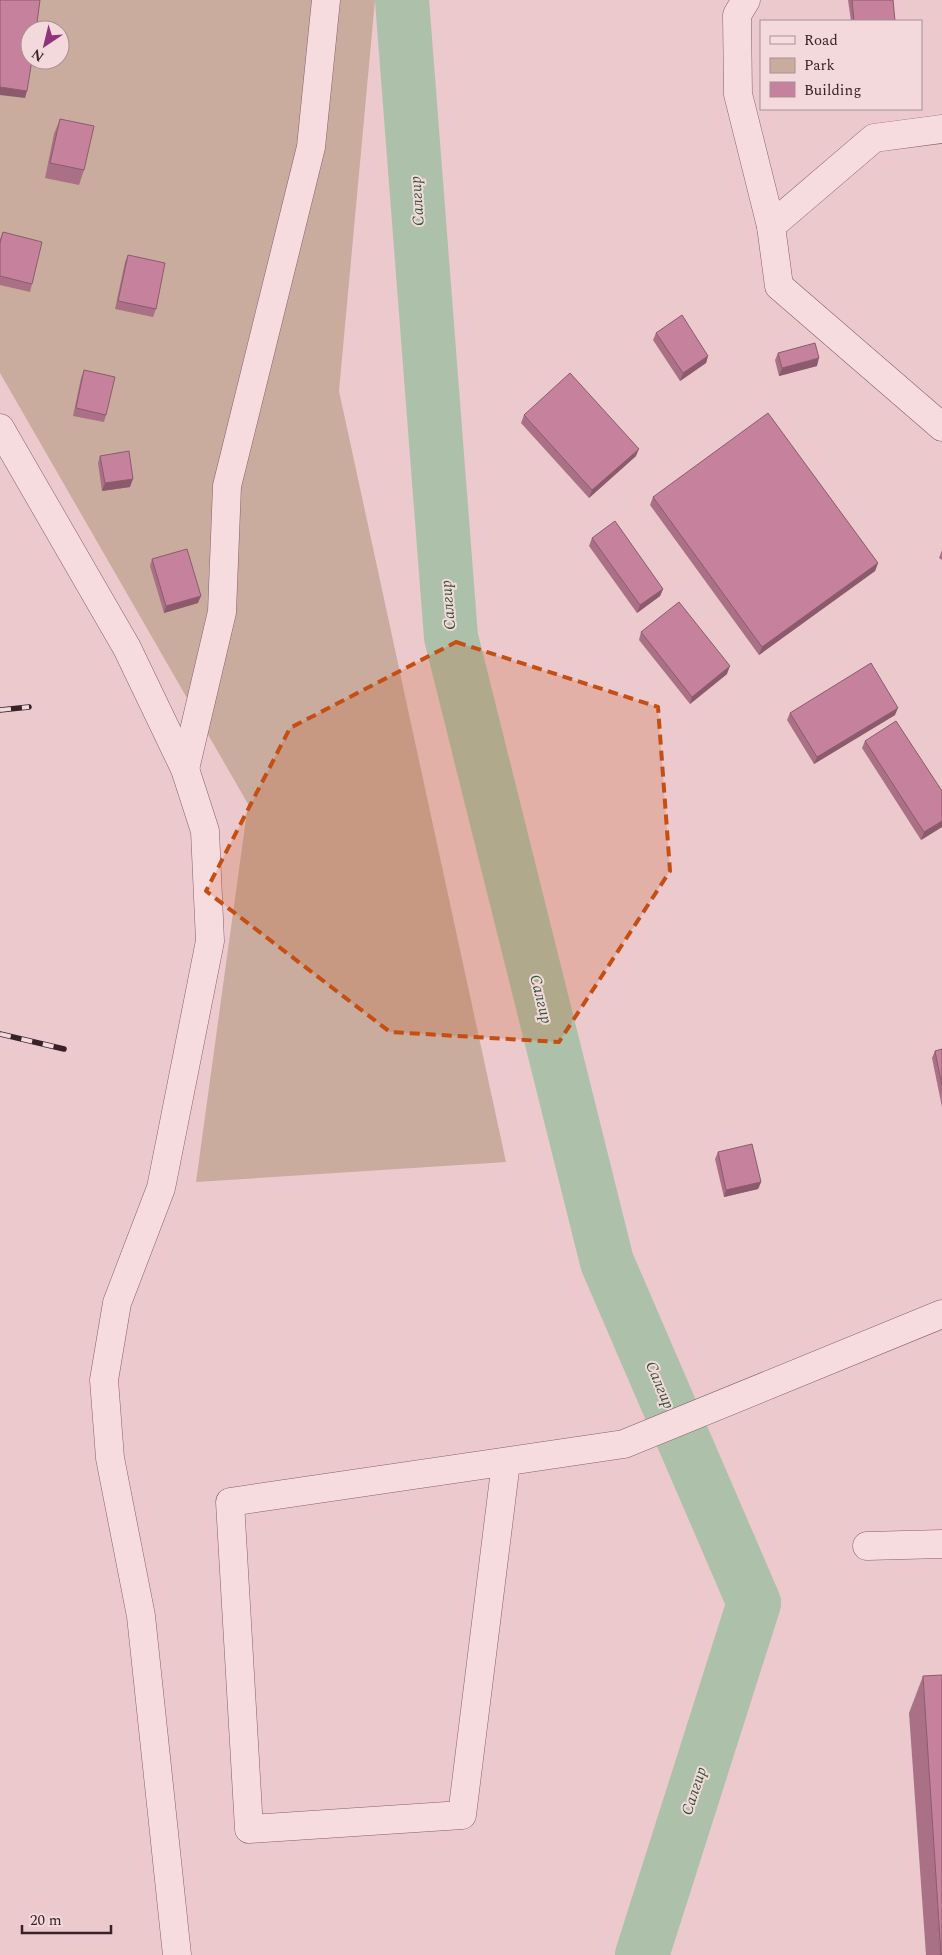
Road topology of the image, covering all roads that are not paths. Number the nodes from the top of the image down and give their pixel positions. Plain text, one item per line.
1 (326, 0) edge
2 (746, 0) edge
3 (942, 129) edge
4 (771, 226) junction
5 (942, 427) edge
6 (0, 428) edge
7 (185, 768) junction
8 (942, 1314) edge
9 (506, 1462) junction
10 (942, 1544) edge
11 (867, 1546) dead end
12 (177, 1955) edge

1 - 7 street
2 - 4 street
3 - 4 street
4 - 5 street
6 - 7 street
7 - 12 street
8 - 9 street
9 - 9 street
10 - 11 street

